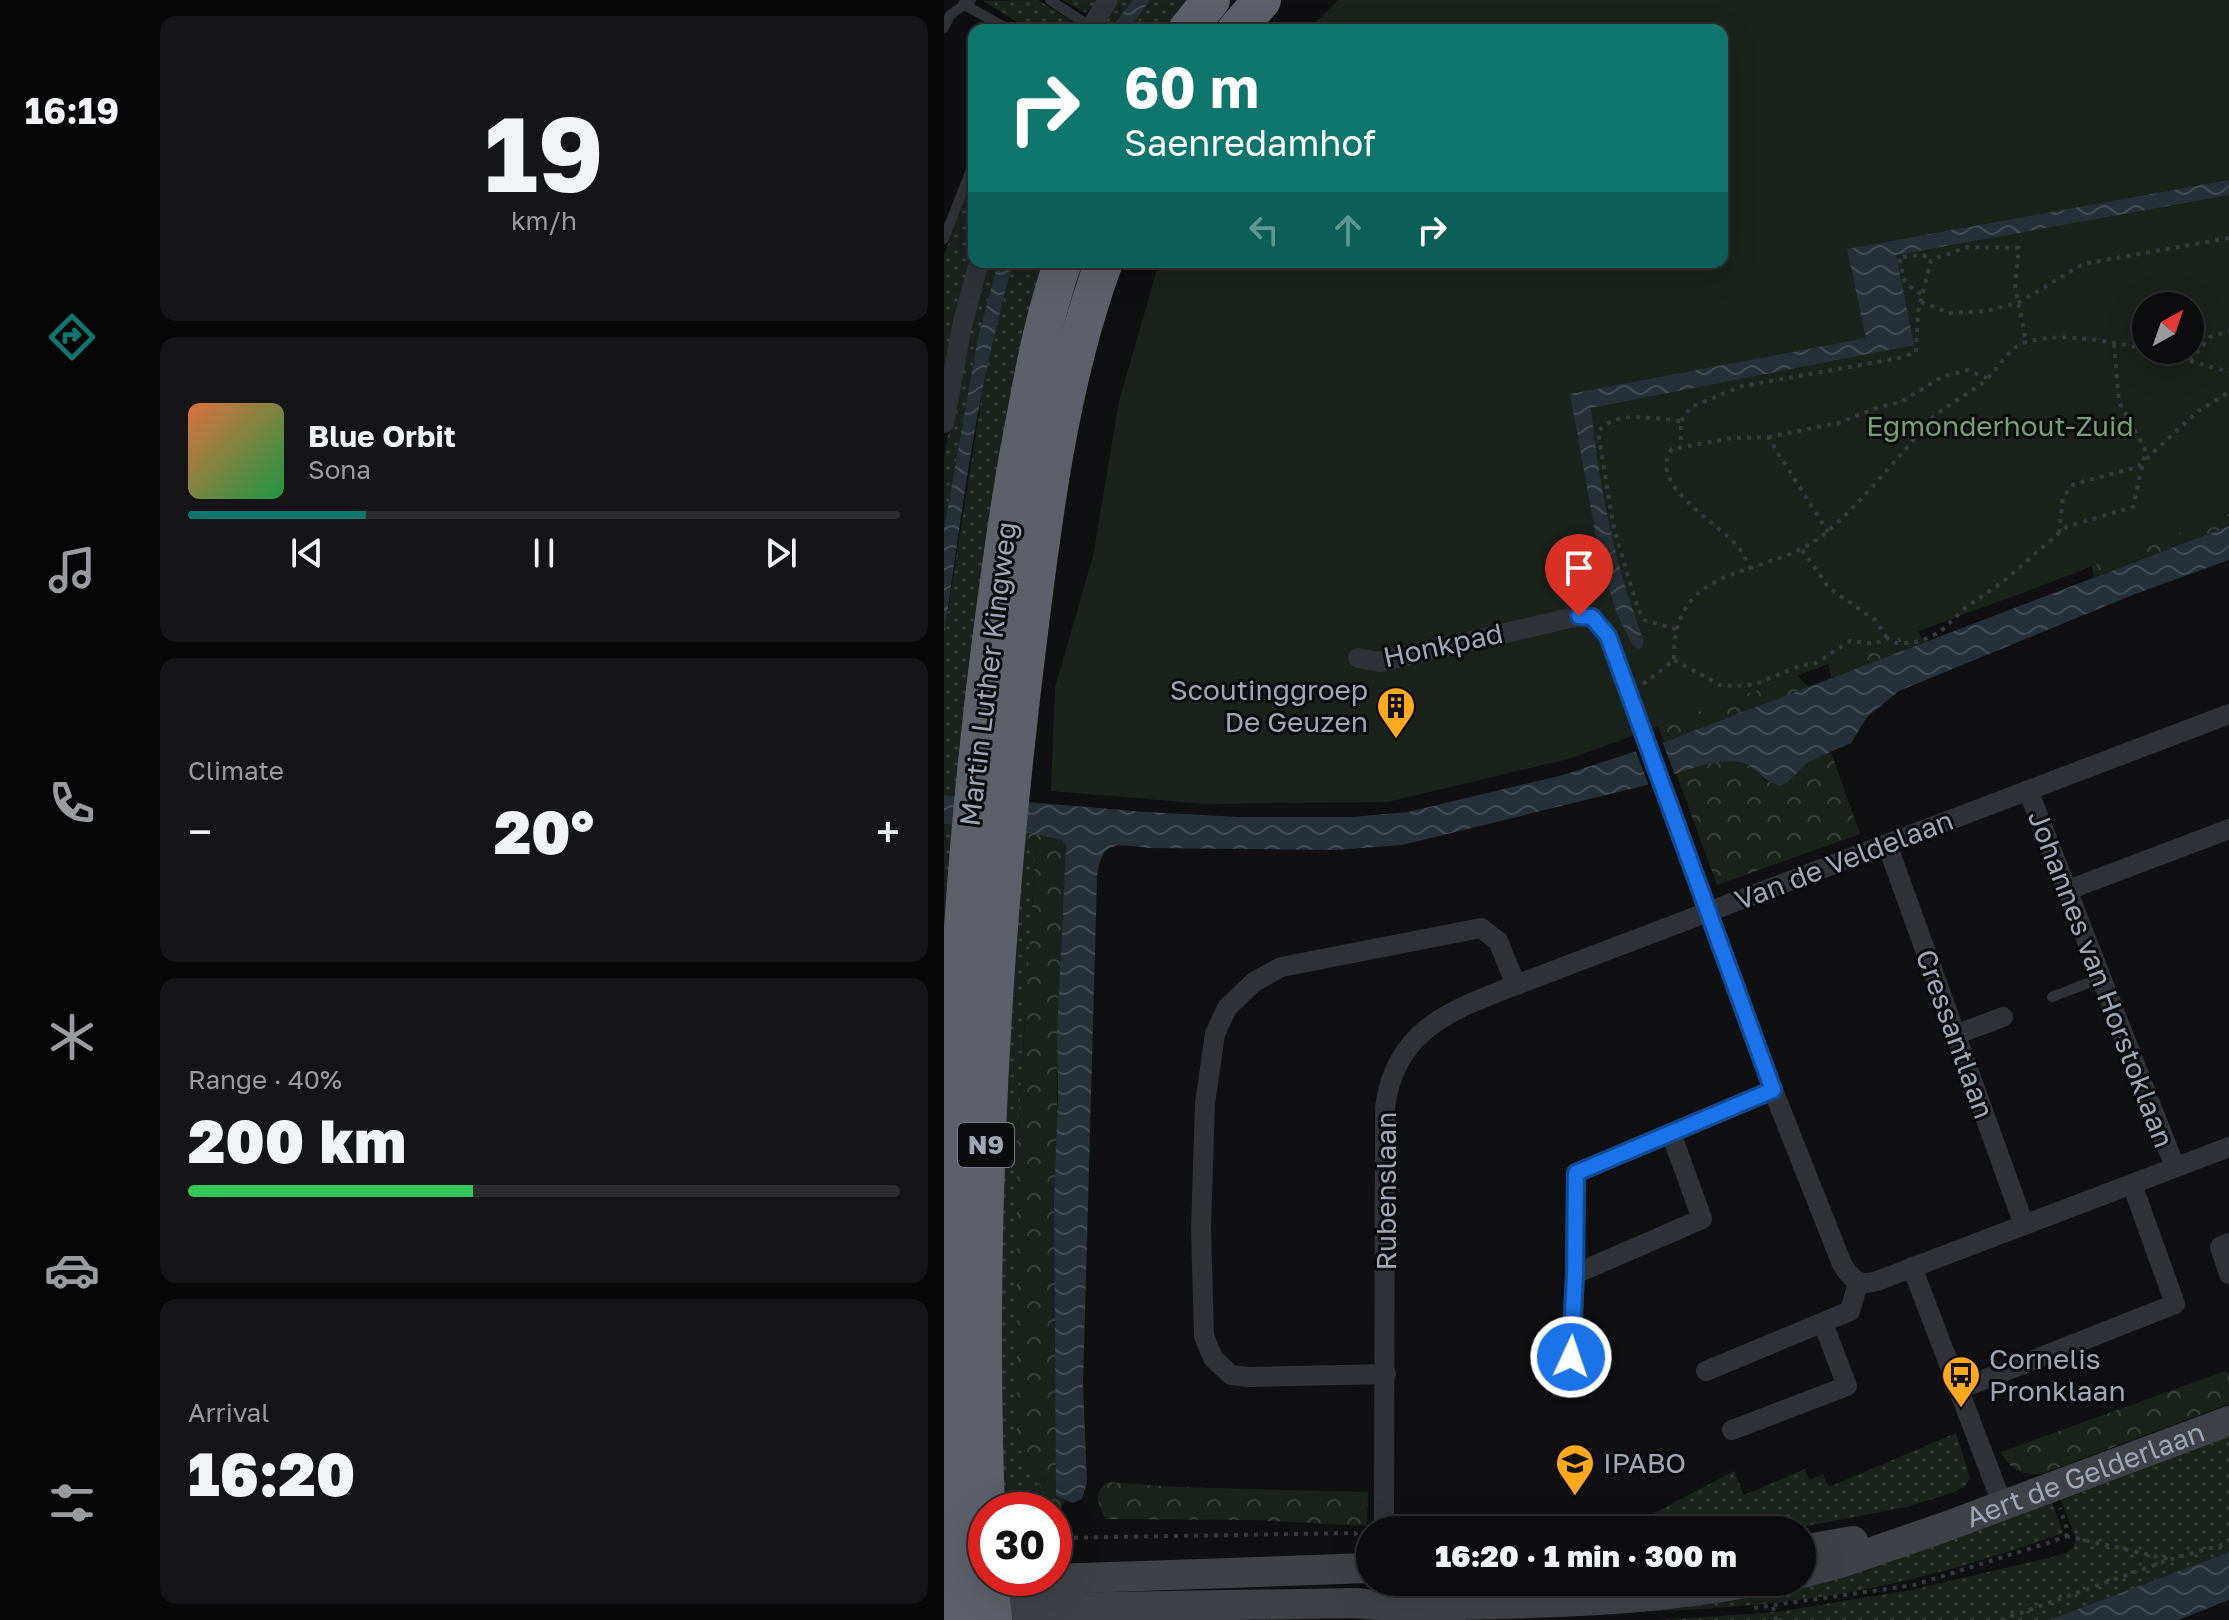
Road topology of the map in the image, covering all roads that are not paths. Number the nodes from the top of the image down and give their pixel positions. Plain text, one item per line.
1 (1050, 0) edge
2 (1108, 0) edge
3 (1211, 0) edge
4 (1262, 0) edge
5 (967, 2) edge
6 (1001, 24) edge
7 (1083, 24) edge
8 (1093, 24) edge
9 (1192, 24) edge
10 (1241, 24) edge
11 (944, 28) edge
12 (968, 177) edge
13 (944, 239) edge
14 (977, 268) edge
15 (1061, 268) edge
16 (1102, 268) edge
17 (946, 395) edge
18 (944, 423) edge
19 (1358, 658) dead end
20 (2229, 714) edge
21 (2028, 790) junction
22 (2229, 829) edge
23 (1887, 844) junction
24 (2068, 890) junction
25 (1710, 911) junction
26 (2101, 978) junction
27 (1516, 985) junction
28 (2052, 997) dead end
29 (2003, 1017) dead end
30 (1955, 1035) junction
31 (1773, 1090) junction
32 (1671, 1133) junction
33 (2229, 1147) edge
34 (2175, 1167) junction
35 (2132, 1184) junction
36 (2024, 1225) junction
37 (2229, 1243) edge
38 (1912, 1267) junction
39 (1575, 1274) junction
40 (2229, 1274) edge
41 (1858, 1283) junction
42 (1823, 1323) junction
43 (1571, 1357) dead end
44 (1706, 1371) dead end
45 (1386, 1374) junction
46 (1960, 1389) junction
47 (2229, 1421) edge
48 (1732, 1430) dead end
49 (986, 1492) edge
50 (2003, 1506) junction
51 (1384, 1516) edge
52 (1942, 1528) junction
53 (1816, 1548) edge
54 (1356, 1569) edge
55 (1816, 1569) edge
56 (1647, 1596) edge
57 (991, 1598) edge
58 (950, 1603) edge
59 (1388, 1603) edge

1 - 7 lane
2 - 8 street
3 - 9 highway
4 - 10 highway
5 - 6 lane
5 - 11 lane
12 - 13 lane
14 - 17 street
15 - 58 highway, Martin Luther Kingweg / N9
16 - 49 highway, Martin Luther Kingweg / N9
17 - 18 street
19 - 25 street, Honkpad
20 - 21 street, Van de Veldelaan
21 - 23 street, Van de Veldelaan
21 - 24 street, Johannes van Horstoklaan
22 - 24 street
23 - 25 street, Van de Veldelaan
23 - 30 street, Cressantlaan
24 - 26 street, Johannes van Horstoklaan
25 - 27 street, Rubenslaan
25 - 31 street, Van de Veldelaan
26 - 28 lane
26 - 34 street, Johannes van Horstoklaan
27 - 45 street, Rubenslaan
27 - 45 street
29 - 30 street
30 - 36 street, Cressantlaan
31 - 32 street
31 - 41 street, Van de Veldelaan
32 - 39 street
32 - 39 street
33 - 34 street
34 - 35 street
35 - 36 street
35 - 46 street
36 - 38 street
37 - 40 street
38 - 41 street
38 - 46 street
39 - 43 street
41 - 42 street
42 - 44 street
42 - 48 street
45 - 51 street, Rubenslaan
46 - 50 street
47 - 50 street, Aert de Gelderlaan
50 - 52 street, Aert de Gelderlaan
52 - 53 street, Aert de Gelderlaan
52 - 55 street, Aert de Gelderlaan
54 - 57 street
56 - 59 street
57 - 58 street
57 - 59 street

